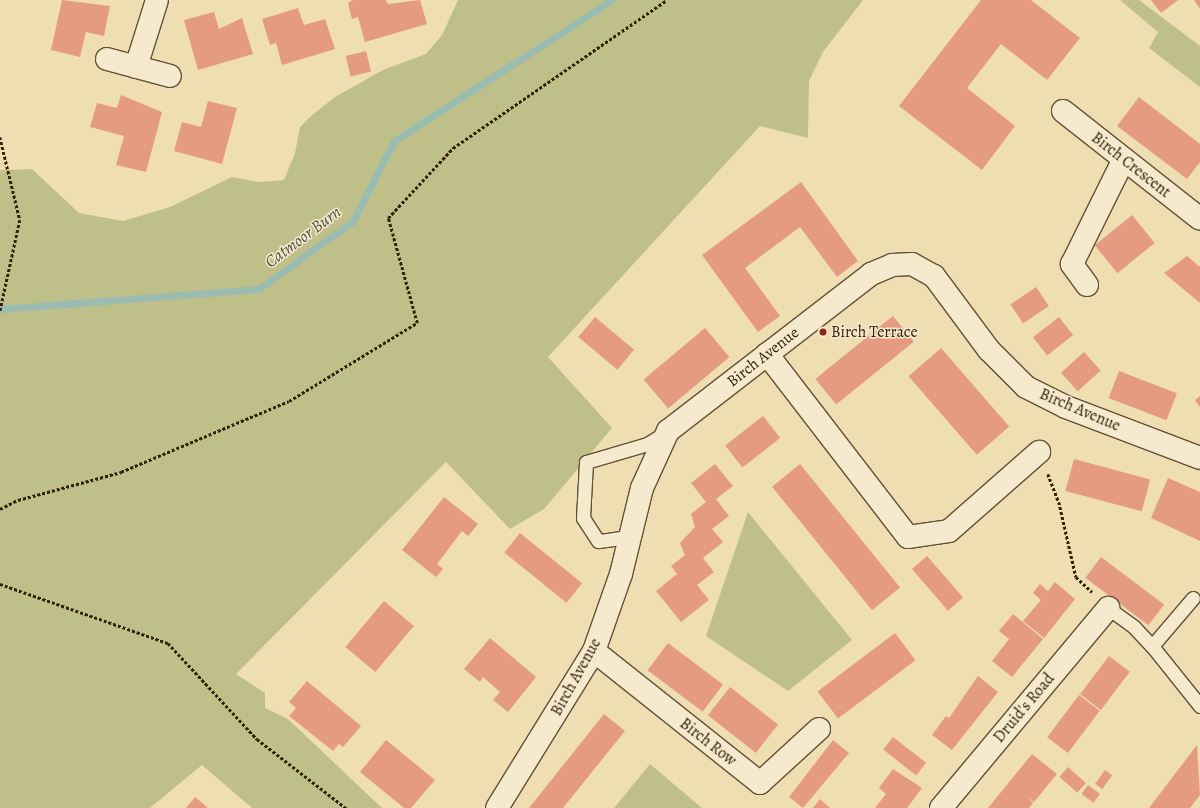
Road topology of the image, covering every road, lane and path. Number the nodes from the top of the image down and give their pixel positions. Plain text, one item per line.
1 (157, 0) edge
2 (667, 0) edge
3 (107, 59) dead end
4 (136, 67) junction
5 (170, 76) dead end
6 (1063, 111) dead end
7 (0, 137) edge
8 (1124, 160) junction
9 (1200, 219) edge
10 (1088, 285) dead end
11 (0, 312) edge
12 (767, 354) junction
13 (668, 431) junction
14 (1039, 452) joint
15 (1200, 458) edge
16 (0, 509) edge
17 (628, 537) junction
18 (0, 584) edge
19 (1193, 598) dead end
20 (1108, 608) junction
21 (1152, 646) junction
22 (594, 651) junction
23 (1200, 706) edge
24 (819, 729) dead end
25 (346, 808) edge
26 (497, 808) edge
27 (941, 808) edge

1 - 4 street
2 - 16 path
3 - 4 street
4 - 5 street
6 - 8 street, Birch Crescent
7 - 11 path
8 - 9 street, Birch Crescent
8 - 10 street
12 - 13 street, Birch Avenue
12 - 14 street
12 - 15 street, Birch Avenue
13 - 17 street, Birch Avenue
13 - 17 lane
14 - 20 path
17 - 22 street, Birch Avenue
18 - 25 path
19 - 21 lane
20 - 21 lane
20 - 27 street, Druid's Road
21 - 23 lane
22 - 24 street, Birch Row
22 - 26 street, Birch Avenue

